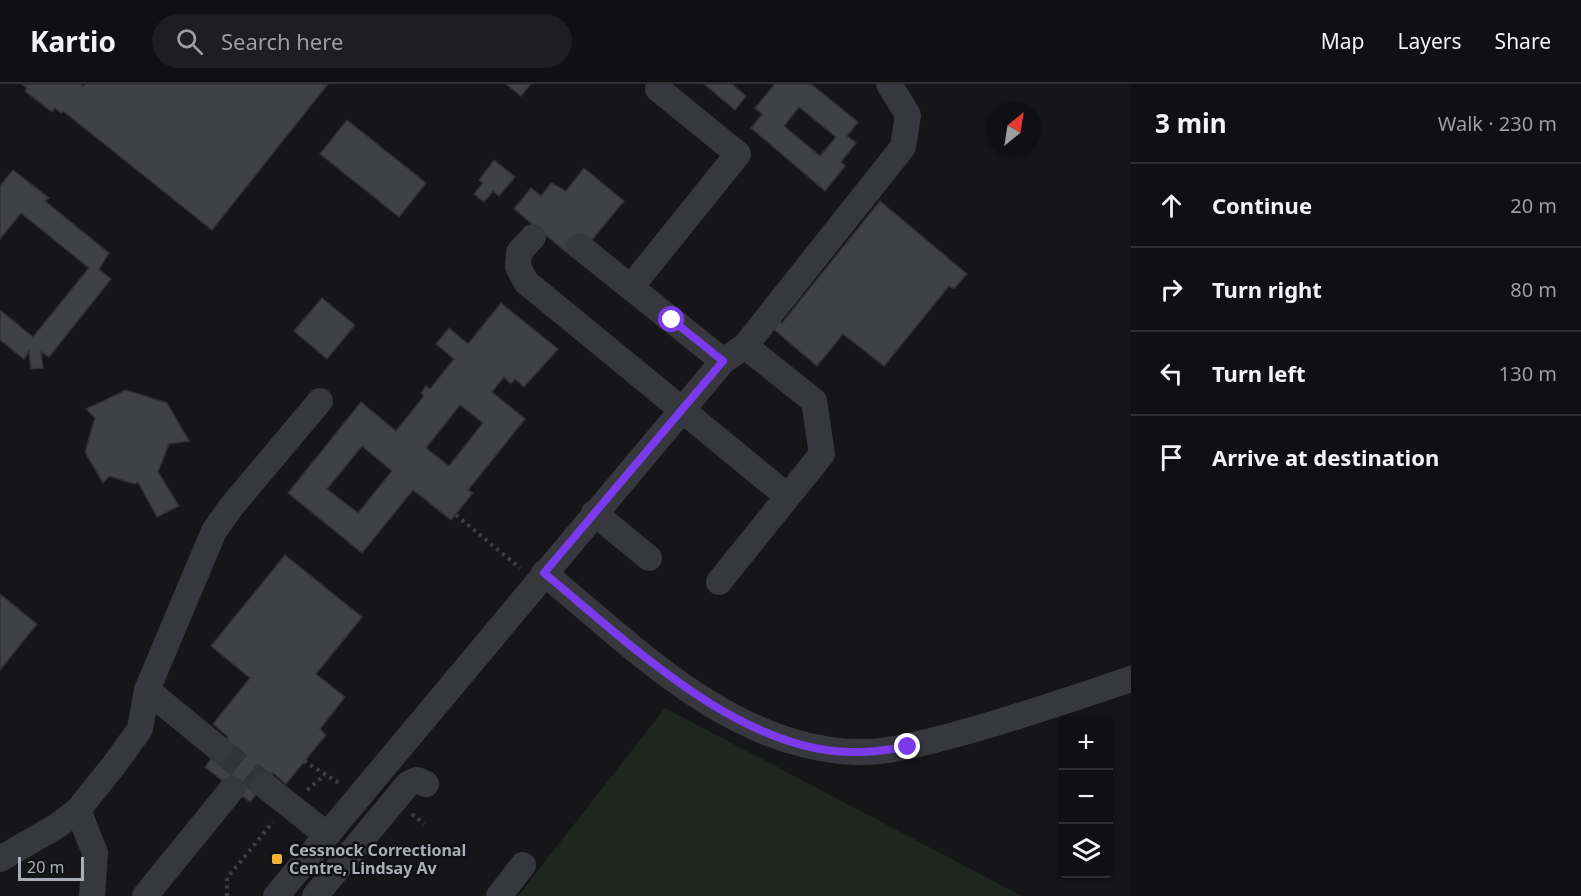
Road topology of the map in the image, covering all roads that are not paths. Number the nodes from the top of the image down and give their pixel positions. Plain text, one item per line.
1 (889, 84) edge
2 (658, 89) dead end
3 (533, 237) dead end
4 (579, 246) dead end
5 (631, 287) junction
6 (746, 346) junction
7 (723, 361) junction
8 (320, 400) dead end
9 (682, 410) junction
10 (787, 496) junction
11 (594, 513) junction
12 (649, 558) dead end
13 (528, 575) junction
14 (719, 582) dead end
15 (1131, 679) edge
16 (147, 690) junction
17 (219, 749) tunnel mouth
18 (426, 784) dead end
19 (264, 785) tunnel mouth
20 (232, 789) dead end
21 (78, 810) junction
22 (327, 835) junction
23 (0, 860) edge
24 (523, 865) dead end
25 (92, 896) edge
26 (146, 896) edge
27 (276, 896) edge
28 (315, 896) edge
29 (499, 896) edge

1 - 6 street
2 - 5 street
3 - 9 street
4 - 5 street
5 - 7 street
6 - 7 street
6 - 10 street
7 - 9 street
8 - 16 street
9 - 10 street
9 - 11 street
10 - 14 street
11 - 12 street
11 - 13 street
13 - 15 street
13 - 22 street
16 - 17 street
16 - 21 street
18 - 28 street
19 - 22 street
20 - 26 street
21 - 23 street
21 - 25 street
22 - 27 street
24 - 29 street

